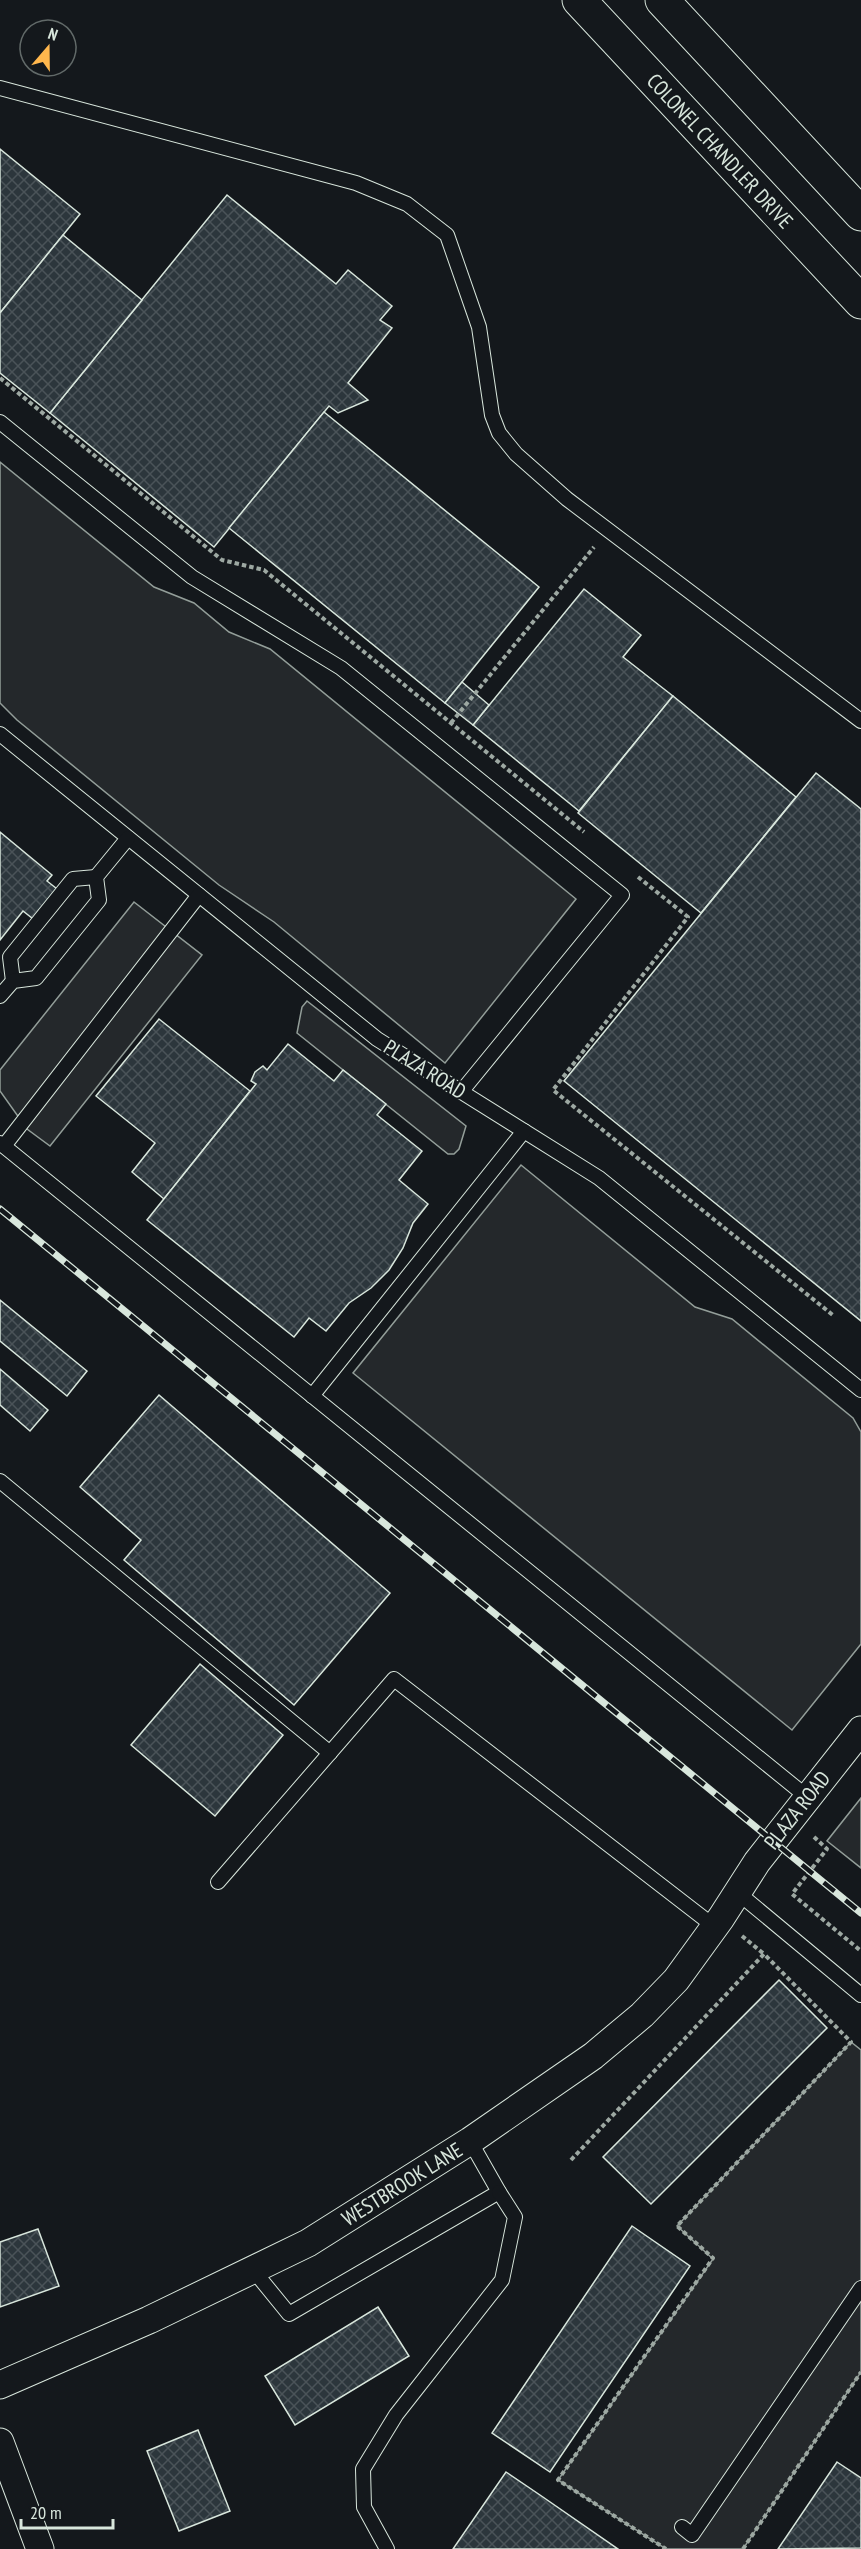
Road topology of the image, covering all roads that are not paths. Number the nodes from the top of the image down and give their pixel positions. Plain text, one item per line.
1 (579, 0) edge
2 (662, 0) edge
3 (0, 88) edge
4 (861, 214) edge
5 (861, 302) edge
6 (0, 423) edge
7 (861, 722) edge
8 (0, 734) edge
9 (128, 838) junction
10 (96, 877) junction
11 (199, 895) junction
12 (13, 981) junction
13 (0, 996) edge
14 (462, 1092) junction
15 (524, 1131) junction
16 (2, 1145) edge
17 (861, 1390) edge
18 (312, 1396) junction
19 (0, 1481) edge
20 (861, 1730) edge
21 (330, 1753) junction
22 (799, 1807) junction
23 (218, 1882) dead end
24 (737, 1892) junction
25 (715, 1927) junction
26 (861, 1995) edge
27 (470, 2141) junction
28 (499, 2192) junction
29 (254, 2271) junction
30 (861, 2288) edge
31 (0, 2385) edge
32 (0, 2442) edge
33 (682, 2527) dead end
34 (40, 2549) edge
35 (387, 2549) edge

1 - 5 highway, COLONEL CHANDLER DRIVE
2 - 4 highway
3 - 7 lane
6 - 14 lane
8 - 9 lane, PLAZA ROAD
9 - 10 lane
9 - 11 lane, PLAZA ROAD
10 - 12 lane
10 - 12 lane
11 - 14 lane, PLAZA ROAD
11 - 16 lane
12 - 13 lane
14 - 15 lane, PLAZA ROAD
15 - 17 lane, PLAZA ROAD
15 - 18 lane
16 - 18 lane
18 - 22 lane
19 - 21 lane
20 - 22 street, PLAZA ROAD
21 - 23 lane
21 - 25 lane
22 - 24 street, PLAZA ROAD
24 - 25 street, WESTBROOK LANE
24 - 26 lane
25 - 27 street, WESTBROOK LANE
27 - 28 lane
27 - 29 street, WESTBROOK LANE
28 - 29 lane
28 - 35 lane
29 - 31 street, WESTBROOK LANE
30 - 33 lane
32 - 34 street

